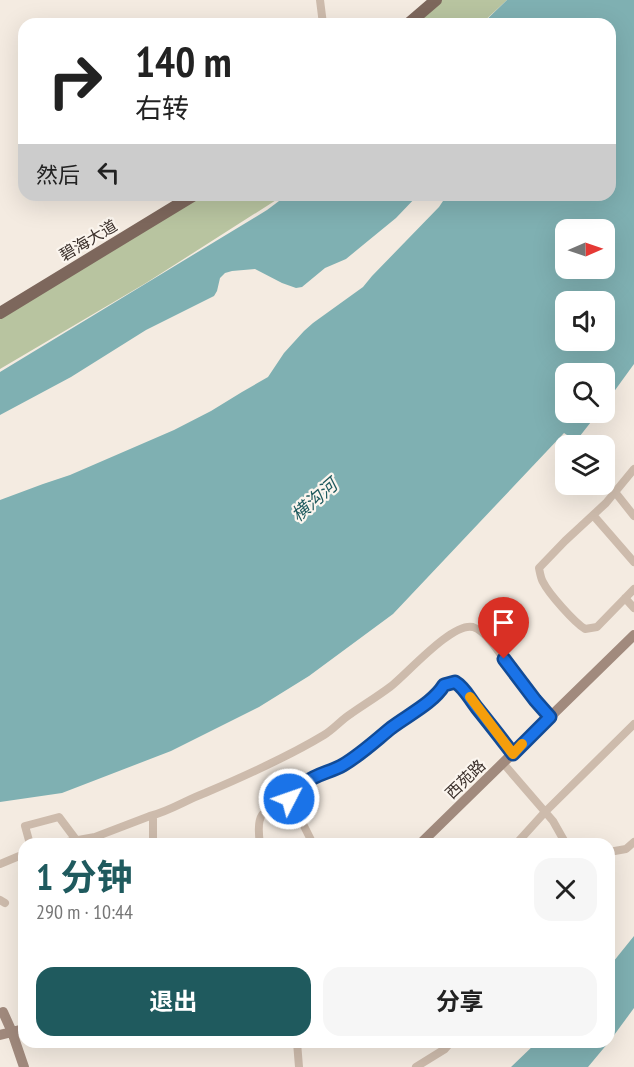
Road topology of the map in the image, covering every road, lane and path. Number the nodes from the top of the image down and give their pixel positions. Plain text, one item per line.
1 (320, 0) edge
2 (426, 0) edge
3 (436, 0) edge
4 (322, 18) edge
5 (406, 18) edge
6 (415, 18) edge
7 (174, 201) edge
8 (184, 201) edge
9 (0, 306) edge
10 (0, 313) edge
11 (634, 469) edge
12 (615, 492) joint
13 (612, 495) edge
14 (593, 515) junction
15 (634, 516) edge
16 (634, 562) edge
17 (634, 589) edge
18 (625, 598) junction
19 (634, 608) edge
20 (634, 636) edge
21 (550, 717) junction
22 (634, 724) edge
23 (513, 754) junction
24 (503, 763) junction
25 (295, 795) junction
26 (545, 812) junction
27 (150, 816) junction
28 (29, 838) edge
29 (75, 838) edge
30 (90, 838) edge
31 (153, 838) edge
32 (260, 838) edge
33 (311, 838) edge
34 (426, 838) edge
35 (521, 838) edge
36 (563, 838) edge
37 (634, 842) edge
38 (615, 851) edge
39 (18, 856) edge
40 (0, 864) edge
41 (2, 1008) edge
42 (6, 1034) edge
43 (297, 1048) edge
44 (446, 1048) edge
45 (17, 1067) edge
46 (24, 1067) edge
47 (299, 1067) edge
48 (416, 1067) edge

1 - 4 street
2 - 5 main road
3 - 6 main road
7 - 9 main road, 碧海大道
8 - 10 main road, 碧海大道
11 - 12 street
12 - 15 street
13 - 14 street
14 - 16 street
14 - 18 street
17 - 18 street
18 - 19 street
20 - 21 main road, 西苑路
21 - 23 main road, 西苑路
21 - 27 street
22 - 26 street
23 - 24 main road, 西苑路
23 - 25 street
24 - 26 street
24 - 34 main road, 西苑路
25 - 32 street
25 - 33 street
26 - 35 street
26 - 36 street
27 - 30 street
27 - 31 street
28 - 29 street
37 - 38 street
39 - 40 street
41 - 42 main road
42 - 45 main road
42 - 46 main road
43 - 47 street
44 - 48 street

